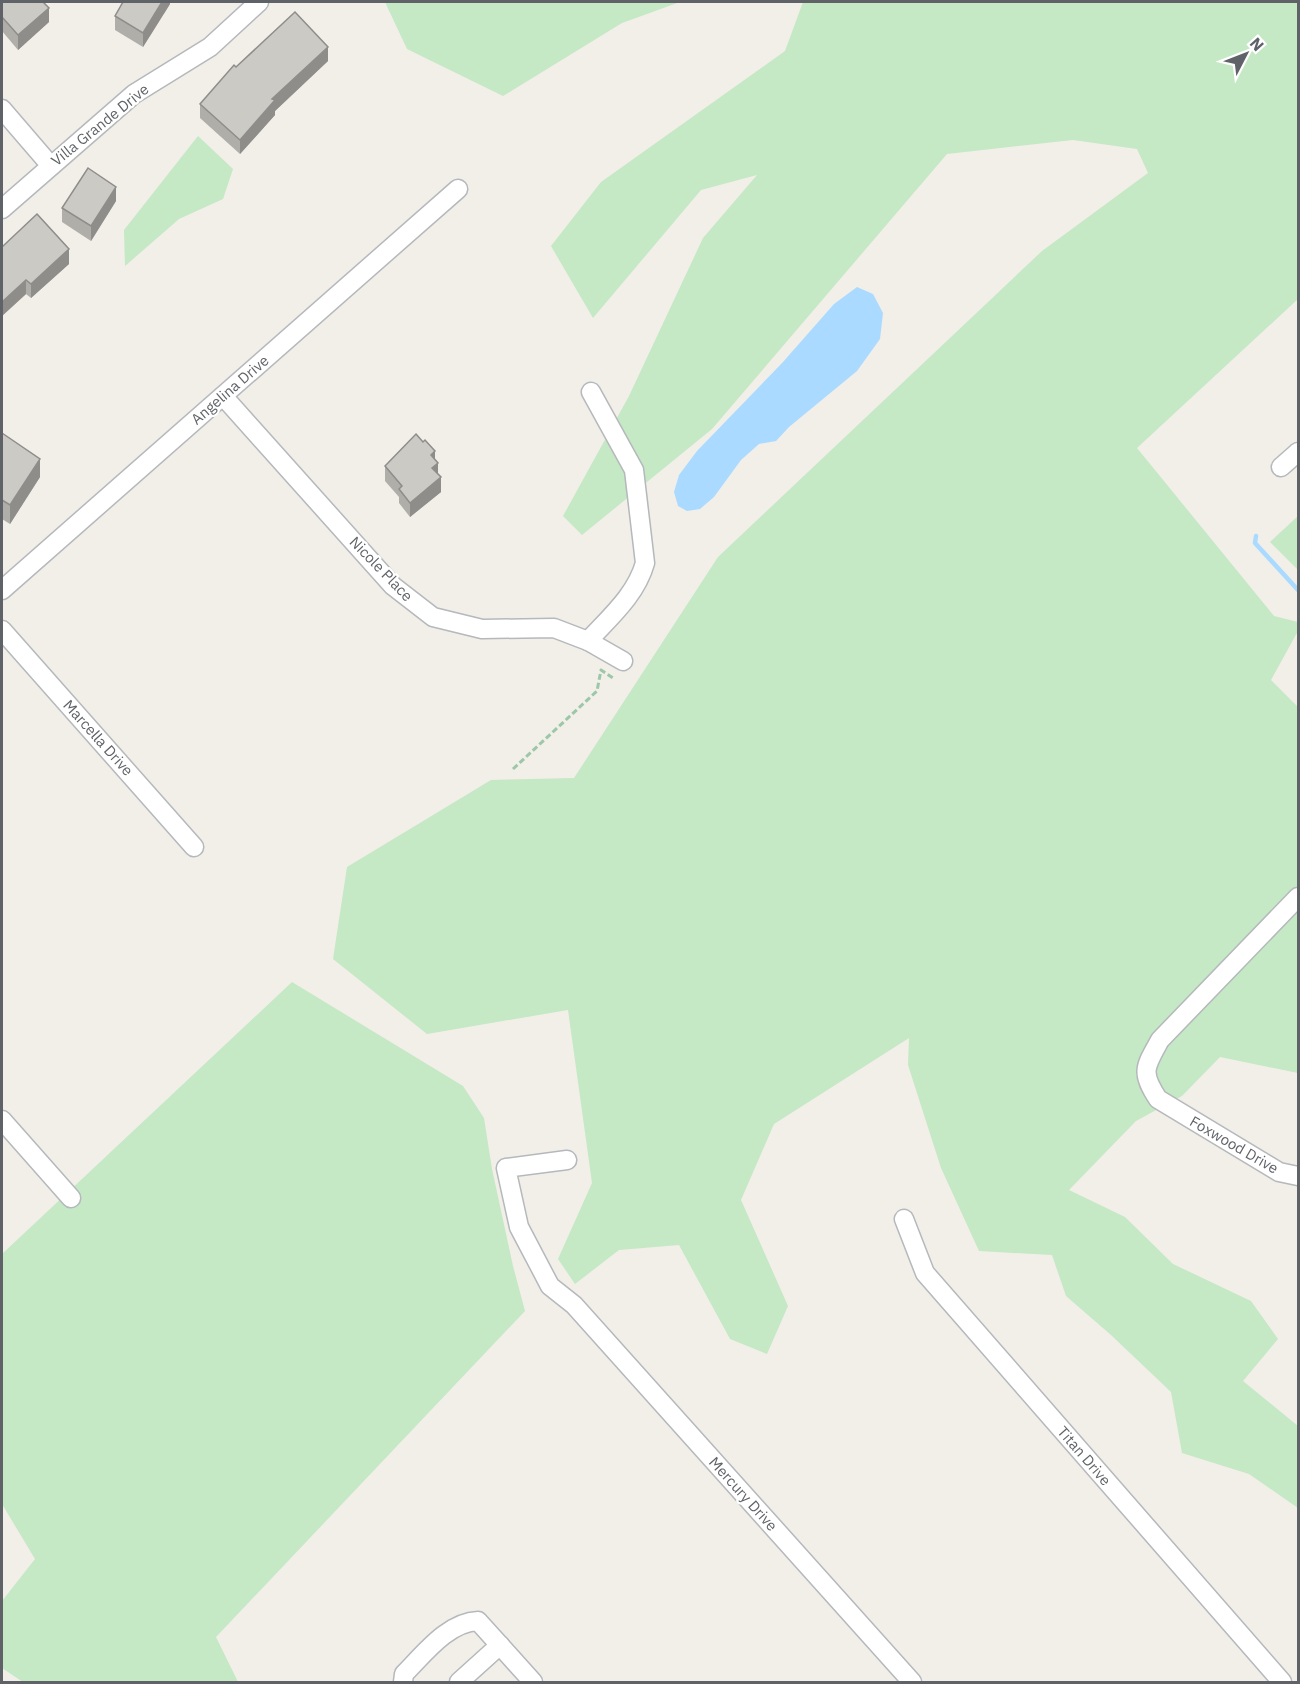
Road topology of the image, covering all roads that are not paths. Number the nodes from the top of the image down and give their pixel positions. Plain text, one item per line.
1 (259, 2) edge
2 (2, 109) edge
3 (51, 165) junction
4 (458, 189) dead end
5 (2, 209) edge
6 (591, 392) dead end
7 (223, 396) junction
8 (1299, 452) edge
9 (1281, 467) dead end
10 (2, 590) edge
11 (2, 630) edge
12 (588, 641) junction
13 (623, 661) dead end
14 (194, 847) dead end
15 (1299, 897) edge
16 (2, 1120) edge
17 (567, 1160) dead end
18 (1299, 1176) edge
19 (71, 1198) dead end
20 (904, 1219) dead end
21 (500, 1645) junction
22 (403, 1683) edge
23 (459, 1683) edge
24 (533, 1683) edge
25 (912, 1683) edge
26 (1282, 1683) edge

1 - 3 street, Villa Grande Drive
2 - 3 street
3 - 5 street, Villa Grande Drive
4 - 7 street, Angelina Drive
6 - 12 street
7 - 10 street, Angelina Drive
7 - 12 street, Nicole Place
8 - 9 street
11 - 14 street, Marcella Drive
12 - 13 street, Nicole Place
15 - 18 street, Foxwood Drive
16 - 19 street
17 - 25 street, Mercury Drive
20 - 26 street, Titan Drive
21 - 22 street
21 - 23 street
21 - 24 street

